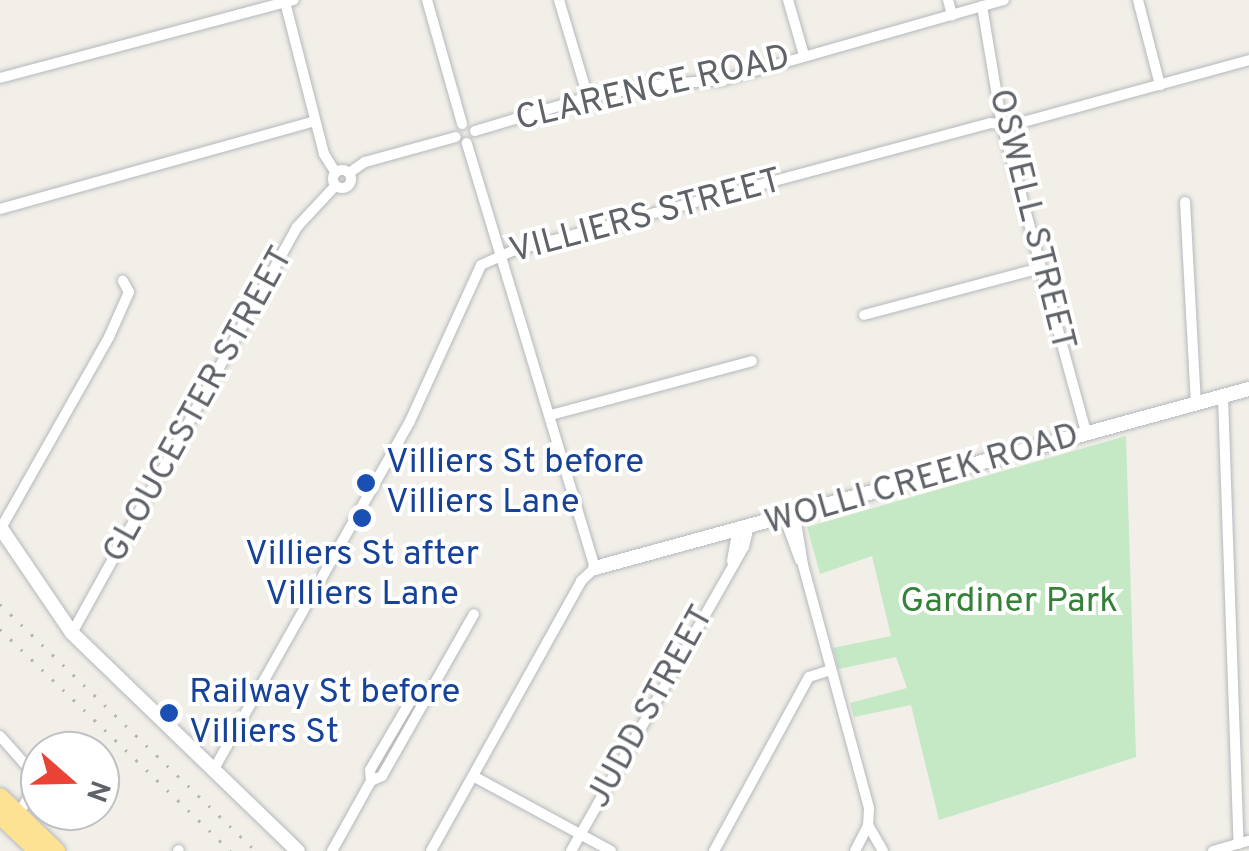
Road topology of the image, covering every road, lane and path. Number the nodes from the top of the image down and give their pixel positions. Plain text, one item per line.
1 (427, 0) edge
2 (559, 0) edge
3 (788, 0) edge
4 (948, 0) edge
5 (1004, 0) edge
6 (1138, 0) edge
7 (289, 1) edge
8 (982, 6) junction
9 (952, 14) junction
10 (804, 55) junction
11 (1249, 60) edge
12 (0, 78) edge
13 (1160, 85) junction
14 (588, 97) junction
15 (314, 121) junction
16 (462, 124) junction
17 (1002, 125) junction
18 (475, 131) junction
19 (456, 137) junction
20 (468, 143) junction
21 (336, 179) junction
22 (1185, 202) dead end
23 (0, 209) edge
24 (503, 254) junction
25 (1041, 268) junction
26 (123, 281) dead end
27 (864, 315) dead end
28 (752, 361) dead end
29 (1249, 390) edge
30 (1223, 396) junction
31 (1196, 404) junction
32 (551, 415) junction
33 (1086, 433) junction
34 (790, 518) junction
35 (0, 527) edge
36 (743, 531) junction
37 (595, 568) junction
38 (474, 614) dead end
39 (72, 633) junction
40 (830, 670) junction
41 (411, 700) dead end
42 (0, 736) edge
43 (214, 769) junction
44 (473, 776) junction
45 (371, 781) junction
46 (0, 797) edge
47 (10, 818) edge
48 (868, 825) junction
49 (580, 834) junction
50 (1244, 842) edge
51 (38, 851) edge
52 (56, 851) edge
53 (298, 851) edge
54 (332, 851) edge
55 (431, 851) edge
56 (571, 851) edge
57 (611, 851) edge
58 (714, 851) edge
59 (855, 851) edge
60 (883, 851) edge
61 (1213, 851) edge

1 - 16 street
2 - 14 street
3 - 10 street
4 - 9 street
5 - 8 street, CLARENCE ROAD
6 - 13 street
7 - 12 street
7 - 15 street
8 - 9 street, CLARENCE ROAD
8 - 17 street, OSWELL STREET
9 - 10 street, CLARENCE ROAD
10 - 14 street, CLARENCE ROAD
11 - 13 street, VILLIERS STREET
13 - 17 street, VILLIERS STREET
14 - 18 street, CLARENCE ROAD
15 - 21 street
15 - 23 street
16 - 18 street
16 - 19 street
17 - 24 street, VILLIERS STREET
17 - 25 street, OSWELL STREET
18 - 20 street
19 - 20 street
19 - 21 street
20 - 24 street
21 - 39 street, GLOUCESTER STREET
22 - 31 street
24 - 32 street
24 - 43 street, VILLIERS STREET
25 - 27 street
25 - 33 street, OSWELL STREET
26 - 35 street
28 - 32 street
29 - 30 street, WOLLI CREEK ROAD
30 - 31 street, WOLLI CREEK ROAD
30 - 50 street
31 - 33 street, WOLLI CREEK ROAD
32 - 37 street
33 - 34 street, WOLLI CREEK ROAD
34 - 36 street, WOLLI CREEK ROAD
34 - 40 street
35 - 39 street
36 - 37 street, WOLLI CREEK ROAD
36 - 49 street, JUDD STREET
37 - 44 street
38 - 45 street
39 - 43 street
40 - 48 street
40 - 58 street
41 - 45 street
42 - 47 street
43 - 53 street
44 - 49 street
44 - 55 street
45 - 54 street
46 - 47 highway
47 - 51 highway
47 - 52 highway
48 - 59 street
48 - 60 street
49 - 56 street, JUDD STREET
49 - 57 street
50 - 61 street

